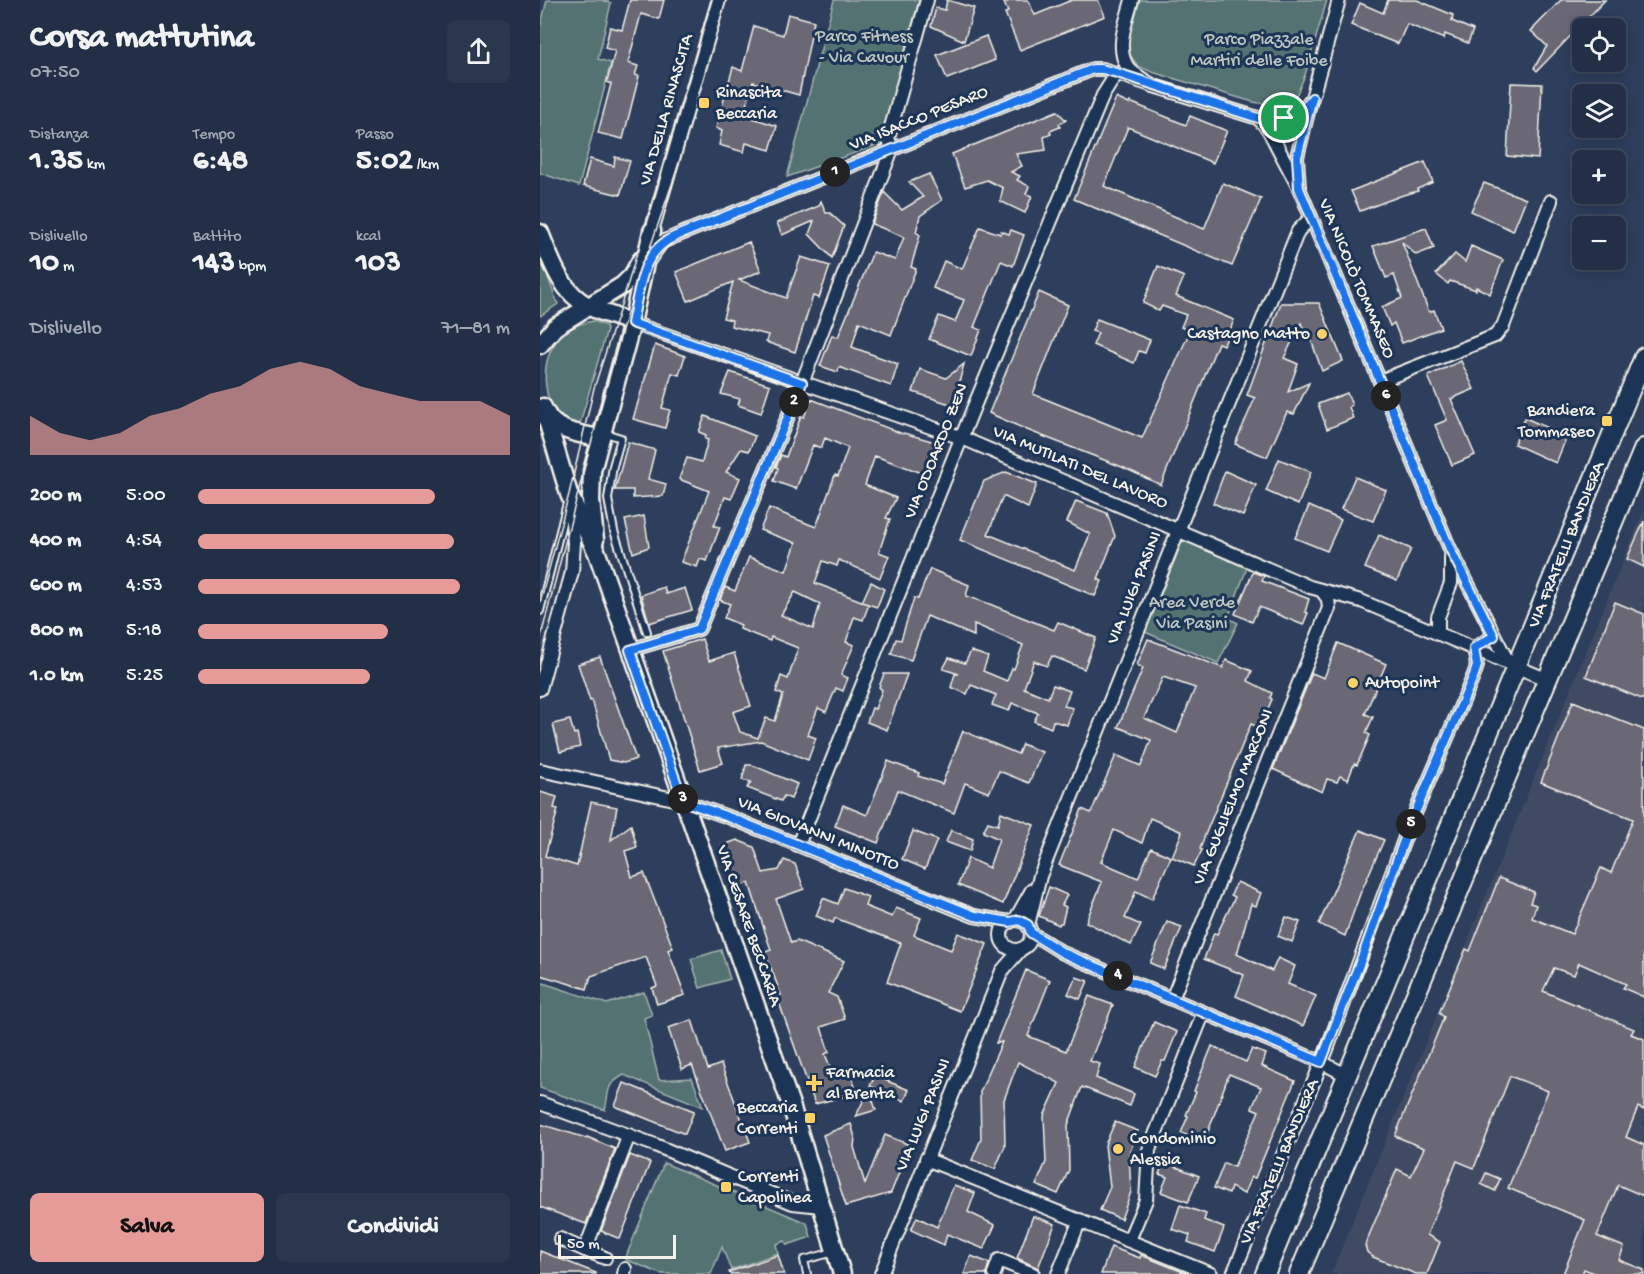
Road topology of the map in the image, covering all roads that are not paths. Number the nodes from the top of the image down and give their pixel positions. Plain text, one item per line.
1 (719, 0) edge
2 (927, 0) edge
3 (1132, 0) edge
4 (1339, 0) edge
5 (1117, 73) junction
6 (1154, 86) junction
7 (1312, 98) junction
8 (1258, 118) junction
9 (892, 149) junction
10 (1299, 188) junction
11 (1551, 201) dead end
12 (1311, 218) junction
13 (652, 231) junction
14 (540, 233) edge
15 (645, 265) junction
16 (588, 306) junction
17 (632, 323) junction
18 (540, 345) edge
19 (1644, 357) edge
20 (1380, 381) junction
21 (802, 383) junction
22 (541, 403) edge
23 (601, 435) junction
24 (962, 438) junction
25 (1644, 448) edge
26 (569, 494) junction
27 (608, 499) junction
28 (591, 500) junction
29 (1178, 530) junction
30 (1450, 549) junction
31 (597, 553) junction
32 (1451, 583) junction
33 (1468, 583) junction
34 (1322, 591) junction
35 (1353, 599) junction
36 (1329, 608) junction
37 (540, 611) edge
38 (646, 632) dead end
39 (1438, 634) junction
40 (1494, 636) junction
41 (1474, 648) junction
42 (630, 650) junction
43 (1512, 664) junction
44 (1548, 680) junction
45 (540, 689) edge
46 (540, 770) edge
47 (683, 801) junction
48 (798, 845) junction
49 (1040, 876) junction
50 (975, 916) junction
51 (1012, 921) junction
52 (1029, 929) junction
53 (1003, 940) junction
54 (1024, 948) junction
55 (1063, 953) junction
56 (1002, 970) junction
57 (1172, 999) junction
58 (1203, 1014) junction
59 (1321, 1062) junction
60 (1348, 1076) junction
61 (540, 1103) edge
62 (629, 1135) junction
63 (926, 1159) junction
64 (822, 1206) junction
65 (1080, 1220) junction
66 (560, 1239) dead end
67 (1129, 1240) junction
68 (585, 1250) junction
69 (835, 1251) junction
70 (605, 1258) dead end
71 (807, 1274) edge
72 (842, 1274) edge
73 (880, 1274) edge
74 (994, 1274) edge
75 (1033, 1274) edge
76 (1058, 1274) edge
77 (1211, 1274) edge
78 (1233, 1274) edge
79 (1265, 1274) edge
80 (1299, 1274) edge

1 - 13 street, VIA DELLA RINASCITA
2 - 9 street
3 - 6 street
4 - 7 street
5 - 6 street, VIA ISACCO PESARO
5 - 9 street, VIA ISACCO PESARO
5 - 24 street, VIA ODOARDO ZEN
6 - 8 street, VIA ISACCO PESARO
7 - 8 street, VIA ISACCO PESARO
7 - 10 street
8 - 10 street
9 - 15 street, VIA ISACCO PESARO
9 - 21 street
10 - 12 street, VIA NICOLÒ TOMMASEO
11 - 20 street
12 - 20 street, VIA NICOLÒ TOMMASEO
12 - 29 street, VIA LUIGI PASINI
13 - 15 street
13 - 16 street
14 - 16 street
15 - 17 street
16 - 17 street
16 - 18 street
17 - 21 street, VIA MUTILATI DEL LAVORO
17 - 23 street
19 - 43 main road, VIA FRATELLI BANDIERA
20 - 30 street, VIA NICOLÒ TOMMASEO
21 - 24 street, VIA MUTILATI DEL LAVORO
21 - 42 street
22 - 23 street
22 - 26 street, VIA CESARE BECCARIA
23 - 27 lane
23 - 28 street
24 - 29 street, VIA MUTILATI DEL LAVORO
24 - 48 street, VIA ODOARDO ZEN
25 - 44 main road, VIA FRATELLI BANDIERA
26 - 31 street, VIA CESARE BECCARIA
26 - 37 lane
26 - 45 street
27 - 28 lane
27 - 38 lane
28 - 31 street
29 - 34 street, VIA MUTILATI DEL LAVORO
29 - 49 street, VIA LUIGI PASINI
30 - 32 street, VIA NICOLÒ TOMMASEO
30 - 33 street, VIA NICOLÒ TOMMASEO
31 - 42 street, VIA CESARE BECCARIA
32 - 33 street
32 - 39 street, VIA NICOLÒ TOMMASEO
33 - 40 street, VIA NICOLÒ TOMMASEO
34 - 35 street, VIA MUTILATI DEL LAVORO
34 - 36 street
35 - 36 street
35 - 39 street, VIA MUTILATI DEL LAVORO
36 - 57 street, VIA GUGLIELMO MARCONI
39 - 41 street, VIA MUTILATI DEL LAVORO
40 - 41 street
40 - 43 street, VIA NICOLÒ TOMMASEO
41 - 43 street, VIA MUTILATI DEL LAVORO
41 - 59 street, VIA FRATELLI BANDIERA
42 - 47 street, VIA CESARE BECCARIA
43 - 44 street
43 - 60 main road, VIA FRATELLI BANDIERA
44 - 80 main road, VIA FRATELLI BANDIERA
46 - 47 street, VIA GIOVANNI MINOTTO
47 - 48 street, VIA GIOVANNI MINOTTO
47 - 64 street, VIA CESARE BECCARIA
48 - 50 street, VIA GIOVANNI MINOTTO
49 - 51 street, VIA LUIGI PASINI
49 - 52 street, VIA LUIGI PASINI
50 - 51 street, VIA GIOVANNI MINOTTO
50 - 53 street, VIA GIOVANNI MINOTTO
51 - 52 street
51 - 53 street
52 - 54 street
52 - 55 street
53 - 54 street
53 - 56 street, VIA LUIGI PASINI
54 - 55 street
54 - 56 street, VIA LUIGI PASINI
55 - 57 street
56 - 63 street, VIA LUIGI PASINI
57 - 58 street
58 - 59 street
58 - 67 street
59 - 60 street
59 - 78 street, VIA FRATELLI BANDIERA
60 - 79 main road, VIA FRATELLI BANDIERA
61 - 62 street
62 - 64 street
62 - 68 street
63 - 65 street
63 - 73 street, VIA LUIGI PASINI
64 - 69 street, VIA CESARE BECCARIA
65 - 67 street
65 - 76 street
66 - 68 street
67 - 77 street
68 - 70 street
69 - 71 lane
69 - 72 street, VIA CESARE BECCARIA
74 - 75 street

